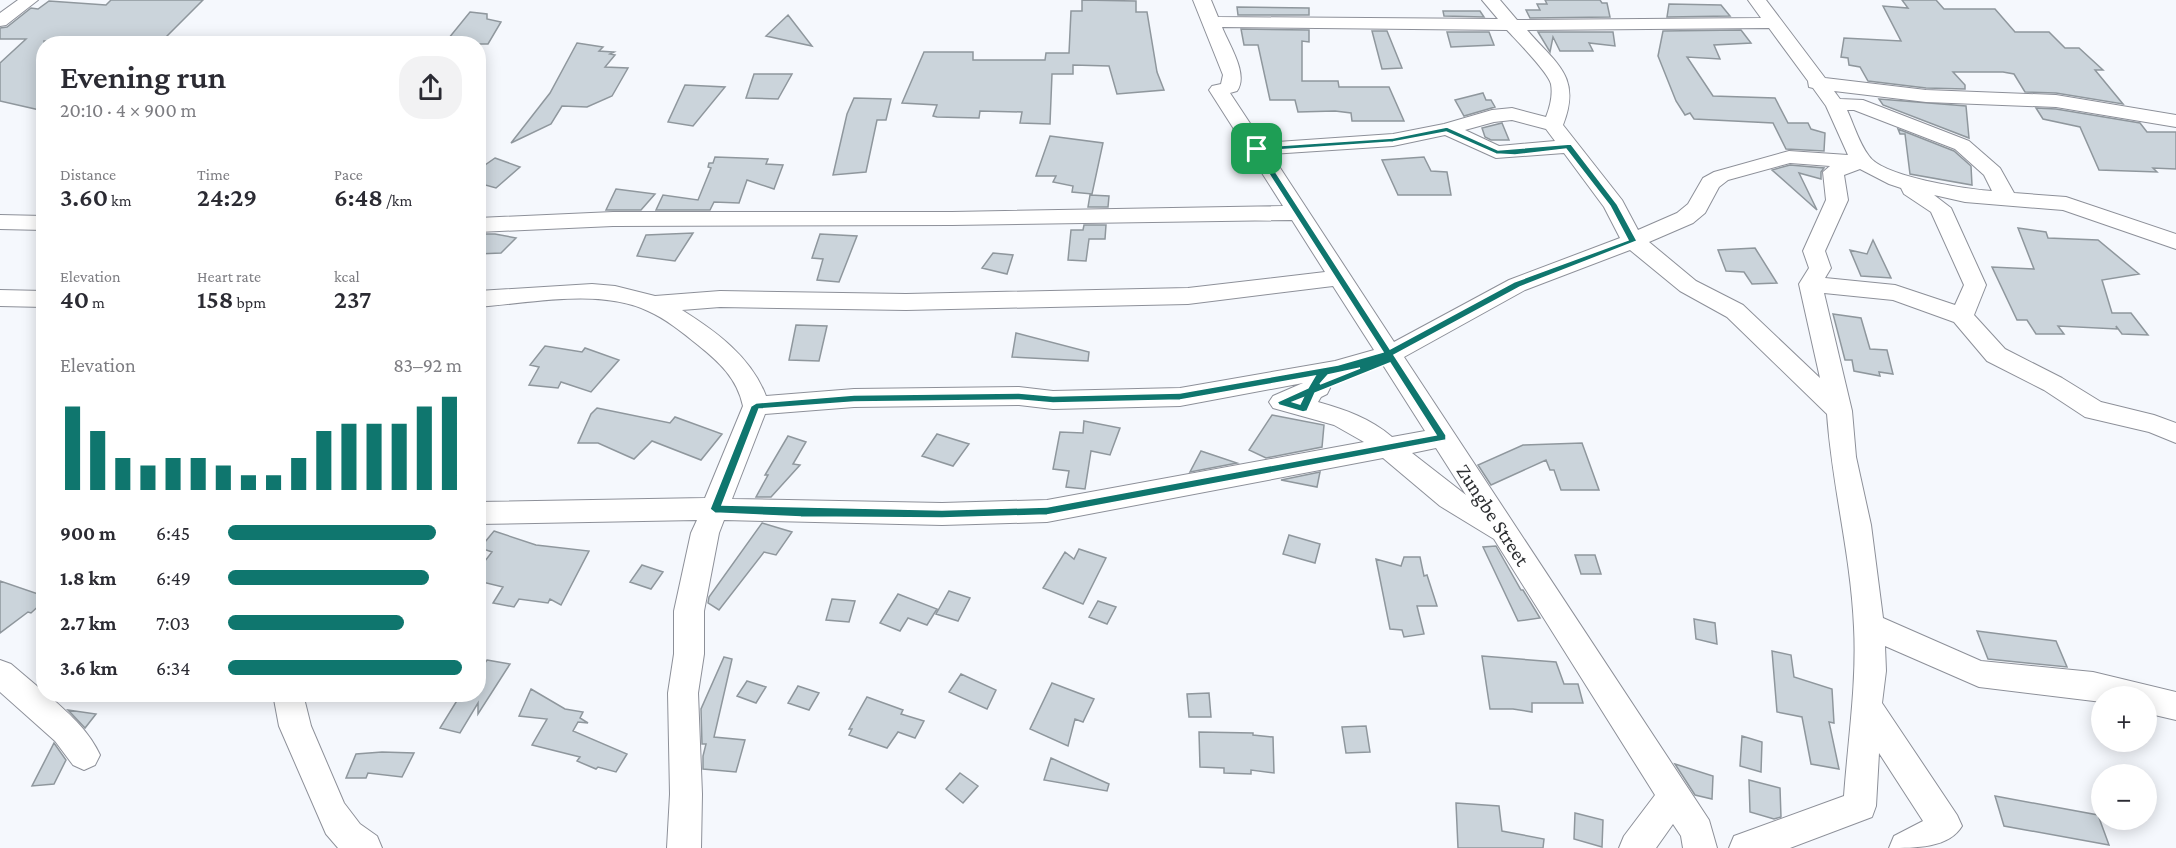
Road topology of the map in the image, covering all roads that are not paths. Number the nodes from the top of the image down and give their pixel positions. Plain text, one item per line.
1 (29, 0) edge
2 (1202, 0) edge
3 (1491, 0) edge
4 (1757, 0) edge
5 (0, 21) edge
6 (1218, 22) dead end
7 (1775, 23) junction
8 (1512, 25) junction
9 (1816, 82) junction
10 (1834, 105) junction
11 (2176, 121) edge
12 (1553, 124) junction
13 (1447, 129) junction
14 (1568, 146) junction
15 (1257, 149) junction
16 (1860, 162) junction
17 (1896, 180) junction
18 (2006, 199) junction
19 (1299, 213) junction
20 (0, 222) edge
21 (36, 223) edge
22 (486, 224) edge
23 (1633, 241) junction
24 (2176, 242) edge
25 (1340, 278) junction
26 (1810, 284) junction
27 (0, 298) edge
28 (486, 298) edge
29 (36, 299) edge
30 (654, 304) junction
31 (1962, 316) junction
32 (1392, 359) junction
33 (756, 406) junction
34 (1303, 408) junction
35 (1839, 411) junction
36 (2176, 433) edge
37 (1443, 438) junction
38 (715, 509) junction
39 (486, 513) edge
40 (1869, 625) junction
41 (0, 673) edge
42 (2092, 686) edge
43 (288, 702) edge
44 (2157, 702) edge
45 (1866, 706) junction
46 (2176, 706) edge
47 (84, 755) dead end
48 (1665, 783) junction
49 (365, 848) edge
50 (684, 848) edge
51 (1636, 848) edge
52 (1700, 848) edge
53 (1746, 848) edge
54 (1905, 848) edge

1 - 5 street
2 - 15 street, Zungbe Street
3 - 8 street
4 - 7 street
6 - 8 street
7 - 8 street
7 - 9 street
8 - 12 street
9 - 10 street
9 - 11 street
10 - 16 street
10 - 18 street
12 - 13 street
12 - 14 street
13 - 14 street
13 - 15 street
14 - 23 street
15 - 19 street, Zungbe Street
16 - 17 street
16 - 23 street
16 - 26 street
17 - 18 street
17 - 31 street
18 - 24 street
19 - 22 street
19 - 25 street, Zungbe Street
20 - 21 street
23 - 34 street
23 - 35 street
25 - 30 street
25 - 32 street, Zungbe Street
26 - 31 street
26 - 35 street
27 - 29 street
28 - 30 street
30 - 33 street
31 - 36 street
32 - 33 street
32 - 34 street
32 - 37 street, Zungbe Street
33 - 38 street
34 - 48 street
35 - 40 street
37 - 38 street
37 - 48 street, Zungbe Street
38 - 39 street
38 - 50 street
40 - 42 street
40 - 45 street
41 - 47 street
43 - 49 street
44 - 46 street
45 - 53 street
45 - 54 street
48 - 51 street
48 - 52 street, Zungbe Street

